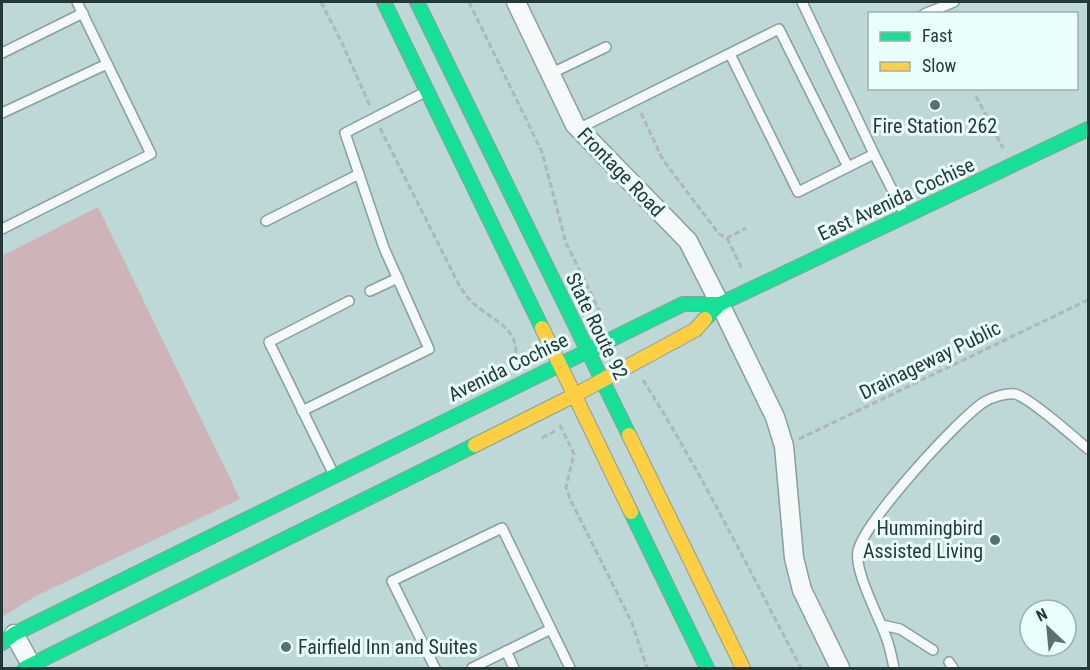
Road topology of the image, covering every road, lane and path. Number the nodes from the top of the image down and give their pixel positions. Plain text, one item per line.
1 (77, 2) edge
2 (321, 2) edge
3 (384, 2) edge
4 (417, 2) edge
5 (516, 2) edge
6 (802, 2) edge
7 (954, 2) edge
8 (929, 12) edge
9 (83, 14) junction
10 (606, 46) dead end
11 (2, 53) edge
12 (730, 54) junction
13 (107, 64) junction
14 (550, 74) junction
15 (428, 91) junction
16 (976, 96) dead end
17 (636, 100) junction
18 (2, 113) edge
19 (375, 118) junction
20 (580, 128) junction
21 (1089, 129) edge
22 (874, 154) junction
23 (1012, 165) junction
24 (848, 167) junction
25 (359, 174) junction
26 (905, 216) junction
27 (266, 220) dead end
28 (746, 228) dead end
29 (2, 229) edge
30 (727, 238) junction
31 (398, 278) junction
32 (752, 289) junction
33 (370, 291) dead end
34 (1089, 300) edge
35 (349, 301) dead end
36 (720, 304) junction
37 (587, 349) junction
38 (559, 363) junction
39 (528, 378) junction
40 (602, 380) junction
41 (575, 395) junction
42 (549, 408) junction
43 (302, 411) junction
44 (784, 446) junction
45 (1089, 449) edge
46 (334, 475) junction
47 (882, 626) junction
48 (551, 629) junction
49 (8, 638) edge
50 (933, 650) dead end
51 (506, 651) junction
52 (29, 667) edge
53 (435, 669) edge
54 (472, 669) edge
55 (514, 669) edge
56 (570, 669) edge
57 (647, 669) edge
58 (707, 669) edge
59 (742, 669) edge
60 (840, 669) edge
61 (894, 669) edge

1 - 9 lane
2 - 19 path
3 - 15 street
4 - 37 street, State Route 92
5 - 14 street, Frontage Road
6 - 22 lane
7 - 8 lane
9 - 11 lane
9 - 13 lane
10 - 14 lane
12 - 17 lane
12 - 24 lane
12 - 24 lane
13 - 18 lane
13 - 29 lane
14 - 20 street, Frontage Road
15 - 19 lane
15 - 38 street
16 - 23 path
17 - 20 lane
17 - 30 path
19 - 25 lane
19 - 39 path
20 - 36 street, Frontage Road
21 - 23 street, East Avenida Cochise
22 - 24 lane
22 - 26 lane
23 - 26 street, East Avenida Cochise
25 - 27 lane
25 - 31 lane
26 - 32 street, East Avenida Cochise
28 - 30 path
30 - 32 path
31 - 33 lane
31 - 43 lane
32 - 36 street, East Avenida Cochise
34 - 44 path, Drainageway Public
35 - 43 lane
36 - 37 street, Avenida Cochise
36 - 40 street
36 - 44 street, Frontage Road
37 - 38 street, Avenida Cochise
37 - 40 street, State Route 92
38 - 39 street, Avenida Cochise
38 - 41 street
39 - 46 street, Avenida Cochise
40 - 41 street
40 - 59 street, State Route 92
41 - 42 street
41 - 58 street
42 - 52 street
42 - 57 path
43 - 46 lane
44 - 60 street, Frontage Road
45 - 47 lane
46 - 49 street, Avenida Cochise
47 - 50 lane
47 - 61 lane
48 - 51 lane
48 - 53 lane
48 - 56 lane
49 - 52 street
51 - 54 lane
51 - 55 lane

